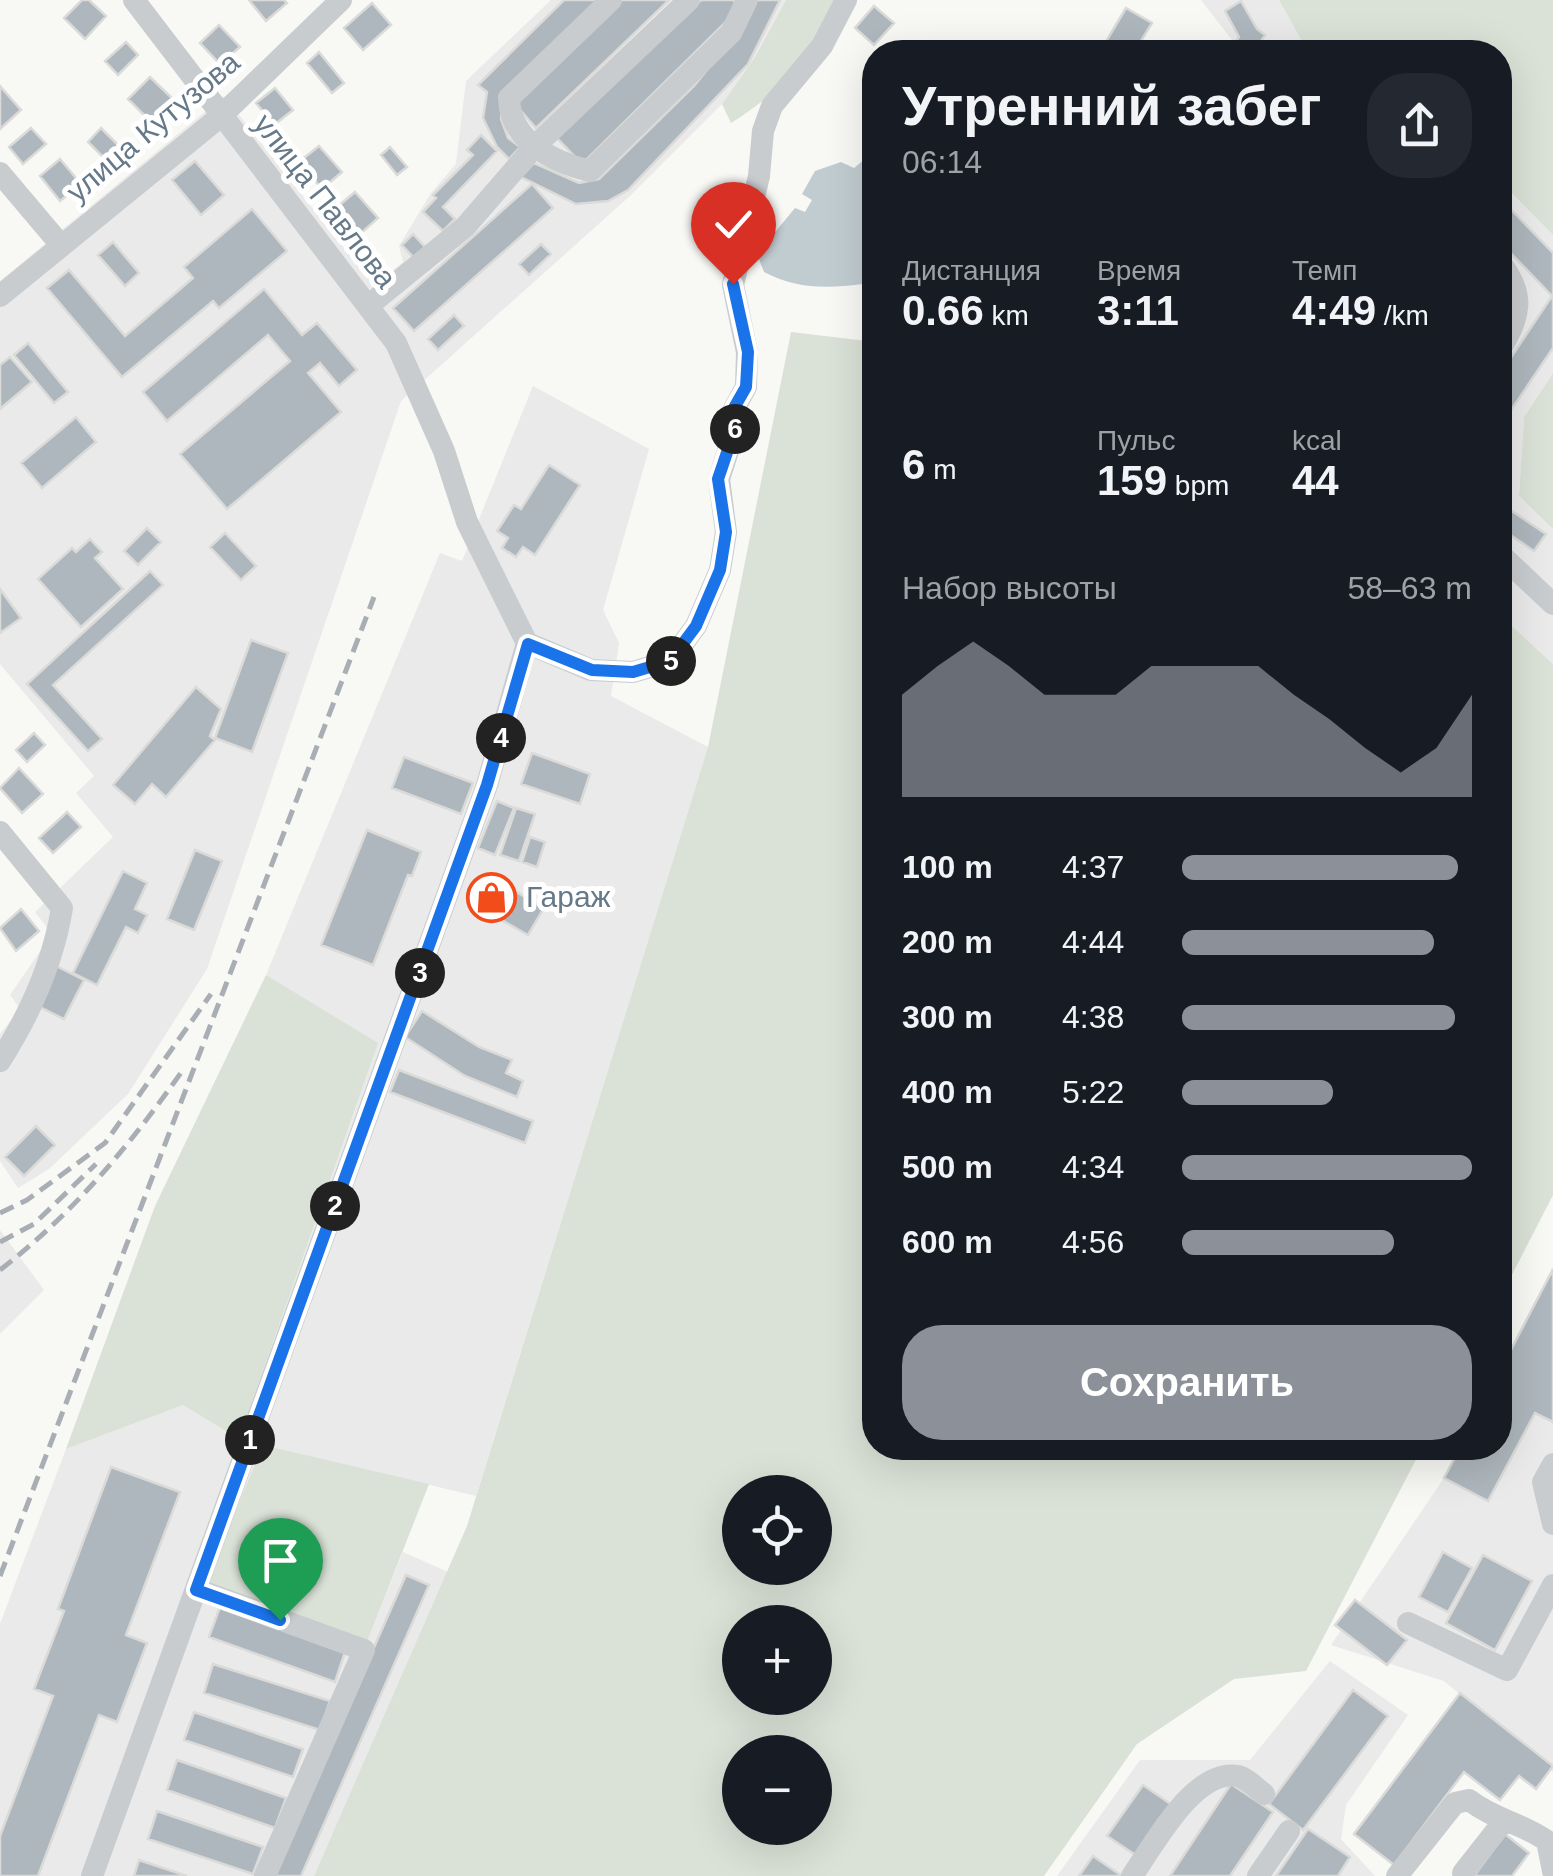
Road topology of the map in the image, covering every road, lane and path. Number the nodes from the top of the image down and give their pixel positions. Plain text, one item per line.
1 (134, 0) edge
2 (341, 0) edge
3 (611, 0) edge
4 (689, 0) edge
5 (746, 0) edge
6 (846, 0) edge
7 (220, 116) junction
8 (535, 146) junction
9 (0, 173) edge
10 (60, 244) junction
11 (1512, 276) edge
12 (0, 296) edge
13 (368, 306) junction
14 (1512, 330) edge
15 (1512, 565) edge
16 (1553, 604) edge
17 (528, 644) junction
18 (0, 832) edge
19 (0, 1060) edge
20 (1553, 1464) edge
21 (1553, 1524) edge
22 (1553, 1586) edge
23 (196, 1590) junction
24 (1408, 1622) dead end
25 (1264, 1794) dead end
26 (1503, 1822) junction
27 (1288, 1831) dead end
28 (1553, 1871) edge
29 (1463, 1873) dead end
30 (92, 1876) edge
31 (264, 1876) edge
32 (1132, 1876) edge
33 (1258, 1876) edge
34 (1398, 1876) edge

1 - 7 street, улица Павлова
2 - 7 street, улица Кутузова
3 - 8 street
4 - 8 street
5 - 8 street
6 - 17 street
7 - 10 street, улица Кутузова
7 - 13 street, улица Павлова
8 - 13 street
9 - 10 street
10 - 12 street, улица Кутузова
11 - 14 street
13 - 17 street, улица Павлова
15 - 16 street
17 - 23 street
18 - 19 street
20 - 21 street
22 - 24 street
23 - 30 street
23 - 31 street
25 - 32 street
26 - 28 street
26 - 29 street
26 - 34 street
27 - 33 street

